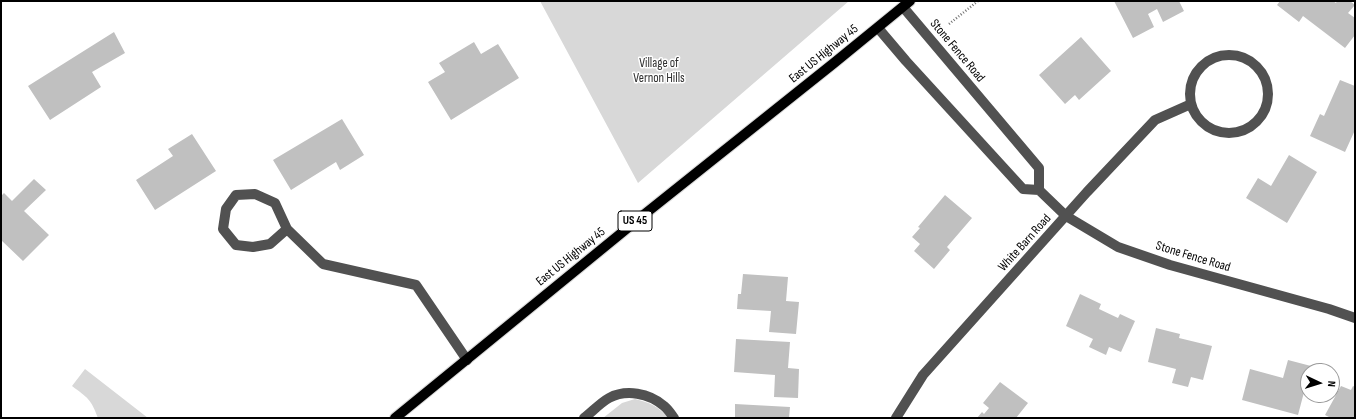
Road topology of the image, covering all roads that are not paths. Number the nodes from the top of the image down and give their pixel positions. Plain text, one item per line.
1 (906, 4) edge
2 (878, 28) junction
3 (1191, 104) junction
4 (1039, 190) junction
5 (1066, 216) junction
6 (287, 230) junction
7 (1355, 318) edge
8 (467, 360) junction
9 (395, 418) edge
10 (584, 418) edge
11 (674, 418) edge
12 (896, 418) edge

1 - 2 main road, US 45
1 - 4 street, Stone Fence Road
2 - 4 street
2 - 8 main road, East US Highway 45 / US 45
3 - 3 street
3 - 5 street, White Barn Road
4 - 5 street, Stone Fence Road
5 - 7 street, Stone Fence Road
5 - 12 street, White Barn Road
6 - 6 street
6 - 8 street
8 - 9 main road, East US Highway 45 / US 45
10 - 11 street

